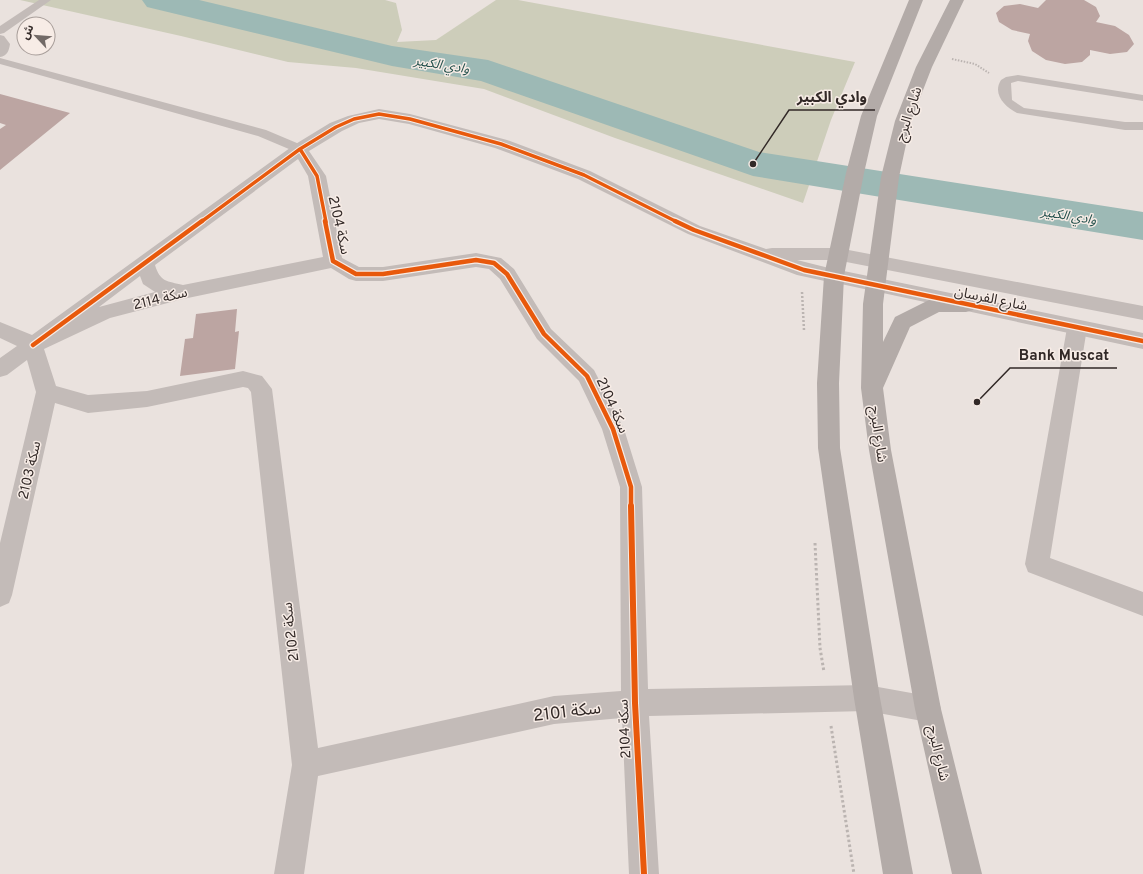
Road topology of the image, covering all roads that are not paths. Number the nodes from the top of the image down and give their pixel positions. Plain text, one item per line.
1 (46, 0) edge
2 (916, 0) edge
3 (957, 0) edge
4 (0, 31) edge
5 (0, 38) edge
6 (0, 54) edge
7 (0, 61) edge
8 (1143, 98) edge
9 (1143, 126) edge
10 (300, 149) junction
11 (333, 261) junction
12 (880, 261) junction
13 (145, 262) junction
14 (836, 265) junction
15 (876, 286) junction
16 (183, 292) junction
17 (966, 305) junction
18 (1143, 313) edge
19 (1077, 328) junction
20 (0, 329) edge
21 (1143, 341) edge
22 (33, 345) junction
23 (0, 369) edge
24 (872, 388) junction
25 (47, 392) junction
26 (0, 595) edge
27 (1143, 604) edge
28 (867, 698) junction
29 (634, 703) junction
30 (928, 709) junction
31 (306, 765) junction
32 (288, 874) edge
33 (644, 874) edge
34 (898, 874) edge
35 (967, 874) edge

1 - 4 lane
2 - 14 main road
3 - 12 main road, شارع البرج
5 - 6 lane
7 - 10 lane
8 - 9 lane
10 - 11 street, سكة 2104
10 - 13 street
10 - 14 street
11 - 16 street, سكة 2114
11 - 29 street, سكة 2104
12 - 14 street, شارع الفرسان
12 - 15 main road, شارع البرج
12 - 18 street, شارع الفرسان
13 - 16 street
13 - 22 street
14 - 15 street, شارع الفرسان
14 - 28 main road
15 - 17 street, شارع الفرسان
15 - 24 main road, شارع البرج
16 - 22 street, سكة 2114
17 - 19 street, شارع الفرسان
17 - 24 main road
19 - 21 street, شارع الفرسان
19 - 27 street
20 - 22 street
22 - 23 street, سكة 2114
22 - 25 street, سكة 2103
24 - 30 main road, شارع البرج
25 - 26 street, سكة 2103
25 - 31 street, سكة 2102
28 - 29 street, سكة 2101
28 - 30 street, سكة 2101
28 - 34 main road
29 - 31 street, سكة 2101
29 - 33 street, سكة 2104
30 - 35 main road, شارع البرج
31 - 32 street, سكة 2102

